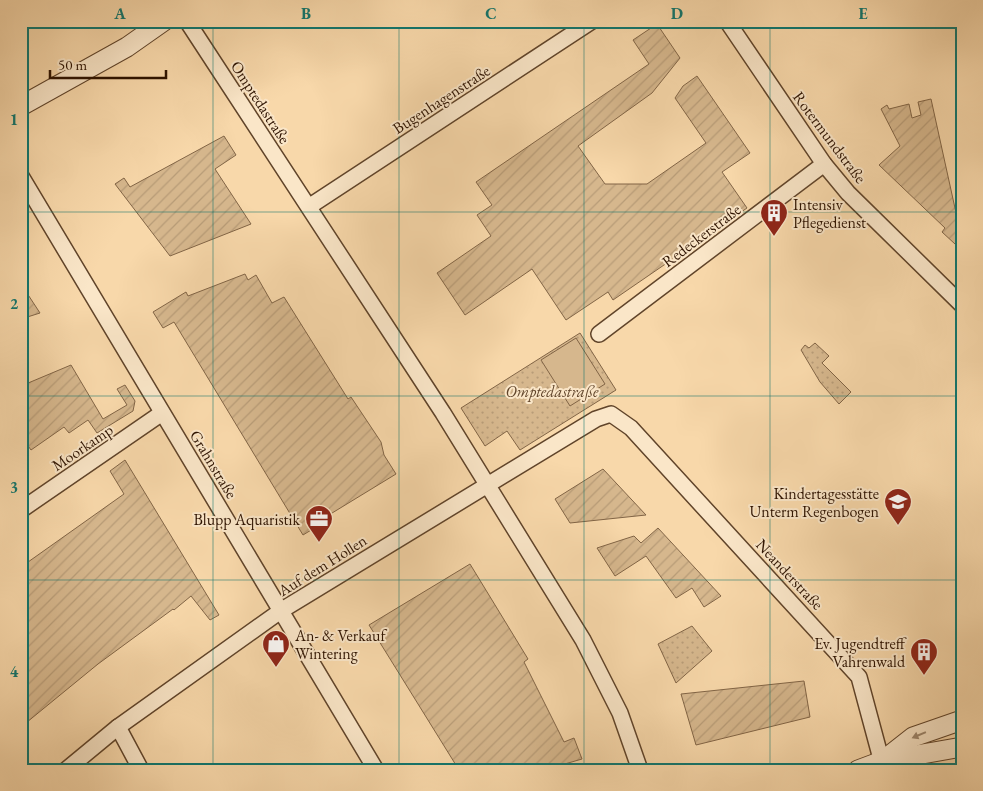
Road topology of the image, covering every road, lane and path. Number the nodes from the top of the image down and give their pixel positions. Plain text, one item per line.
1 (164, 21) edge
2 (187, 21) edge
3 (592, 21) edge
4 (727, 21) edge
5 (21, 106) edge
6 (824, 164) junction
7 (21, 176) edge
8 (310, 206) junction
9 (962, 305) edge
10 (599, 334) dead end
11 (162, 414) junction
12 (611, 414) joint
13 (488, 484) junction
14 (21, 510) edge
15 (282, 610) junction
16 (962, 720) edge
17 (118, 727) junction
18 (962, 747) edge
19 (883, 765) edge
20 (66, 770) edge
21 (141, 770) edge
22 (376, 770) edge
23 (640, 770) edge
24 (858, 770) edge

1 - 5 street
2 - 8 street, Omptedastraße
3 - 8 street, Bugenhagenstraße
4 - 6 street, Rotermundstraße
6 - 9 street, Rotermundstraße
6 - 10 street, Redeckerstraße
7 - 11 street, Grahnstraße
8 - 13 street, Omptedastraße
11 - 14 street, Moorkamp
11 - 15 street, Grahnstraße
12 - 13 street, Auf dem Hollen
12 - 19 street, Neanderstraße
13 - 15 street, Auf dem Hollen
13 - 23 street, Omptedastraße
15 - 17 street, Auf dem Hollen
15 - 22 street, Grahnstraße
16 -> 19 street
17 - 20 street, Auf dem Hollen
17 - 21 street
18 - 19 street
19 - 24 street

